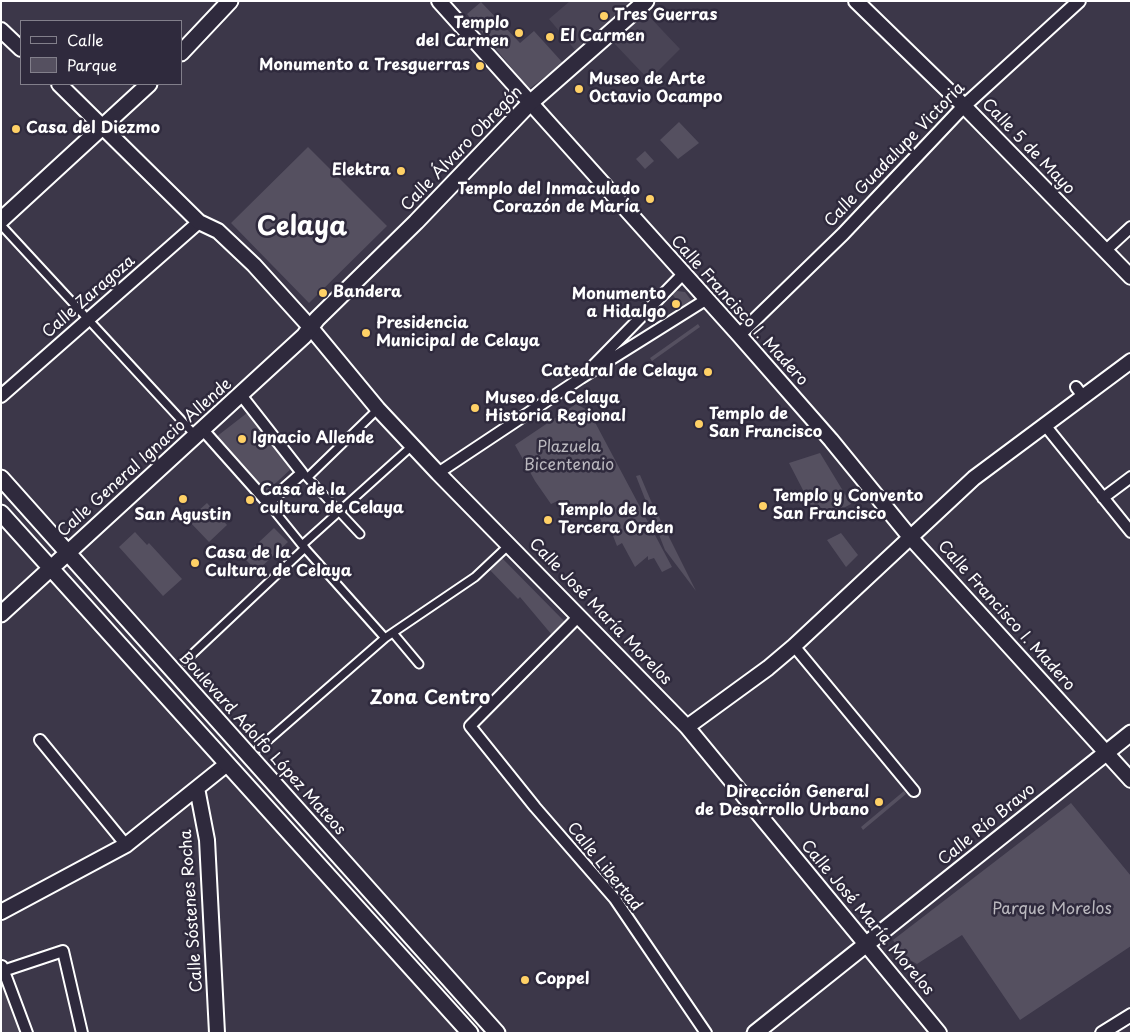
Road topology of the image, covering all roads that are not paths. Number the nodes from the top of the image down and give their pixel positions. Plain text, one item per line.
1 (230, 1) edge
2 (439, 1) edge
3 (646, 1) edge
4 (856, 1) edge
5 (1079, 1) edge
6 (1, 30) edge
7 (20, 48) edge
8 (182, 52) edge
9 (59, 85) edge
10 (148, 85) edge
11 (530, 103) junction
12 (964, 106) junction
13 (105, 127) junction
14 (1, 220) edge
15 (199, 222) junction
16 (1, 225) edge
17 (1131, 227) edge
18 (1104, 252) junction
19 (683, 274) junction
20 (1131, 277) edge
21 (707, 299) junction
22 (89, 319) junction
23 (311, 328) junction
24 (739, 335) junction
25 (1131, 360) edge
26 (581, 378) junction
27 (240, 395) junction
28 (1, 396) edge
29 (378, 409) junction
30 (1044, 424) junction
31 (199, 433) junction
32 (413, 445) junction
33 (438, 473) junction
34 (305, 475) junction
35 (1131, 477) edge
36 (1, 478) edge
37 (1103, 498) junction
38 (268, 503) junction
39 (1, 513) edge
40 (339, 513) junction
41 (1131, 532) edge
42 (360, 534) dead end
43 (910, 537) junction
44 (509, 544) junction
45 (304, 547) junction
46 (68, 550) junction
47 (50, 567) junction
48 (1, 614) edge
49 (578, 617) junction
50 (393, 633) junction
51 (385, 638) junction
52 (794, 646) junction
53 (185, 661) dead end
54 (419, 664) dead end
55 (687, 727) junction
56 (1131, 733) edge
57 (40, 740) dead end
58 (259, 748) dead end
59 (1106, 752) junction
60 (227, 764) junction
61 (1131, 780) edge
62 (196, 788) junction
63 (914, 791) dead end
64 (126, 845) junction
65 (1, 912) edge
66 (866, 945) junction
67 (2, 968) edge
68 (1131, 1014) edge
69 (27, 1033) edge
70 (82, 1033) edge
71 (217, 1033) edge
72 (470, 1033) edge
73 (497, 1033) edge
74 (706, 1033) edge
75 (755, 1033) edge
76 (939, 1033) edge
77 (1102, 1033) edge

1 - 8 main road
2 - 11 main road, Calle Francisco I. Madero
3 - 11 main road, Calle Álvaro Obregón
4 - 12 main road, Calle 5 de Mayo
5 - 12 street, Calle Guadalupe Victoria
6 - 7 main road
9 - 13 main road, Calle José María Morelos
10 - 13 main road
11 - 19 main road, Calle Francisco I. Madero
11 - 23 main road, Calle Álvaro Obregón
12 - 18 main road, Calle 5 de Mayo
12 - 24 street, Calle Guadalupe Victoria
13 - 14 main road
13 - 15 main road, Calle José María Morelos
15 - 22 street, Calle Zaragoza
15 - 23 main road, Calle José María Morelos
16 - 22 street
17 - 18 street
18 - 20 main road, Calle 5 de Mayo
19 - 21 main road, Calle Francisco I. Madero
19 - 26 street
21 - 24 main road, Calle Francisco I. Madero
21 - 26 street
22 - 28 street, Calle Zaragoza
22 - 31 street
23 - 27 main road, Calle General Ignacio Allende
23 - 29 main road, Calle José María Morelos
24 - 43 main road, Calle Francisco I. Madero
25 - 30 main road
26 - 33 street
27 - 31 main road, Calle General Ignacio Allende
27 - 34 street
29 - 32 main road, Calle José María Morelos
29 - 34 street
30 - 37 street
30 - 43 main road
31 - 38 street
31 - 46 main road, Calle General Ignacio Allende
32 - 33 main road, Calle José María Morelos
32 - 40 street
33 - 44 main road, Calle José María Morelos
34 - 38 street
34 - 40 street
35 - 37 street
36 - 46 main road, Boulevard Adolfo López Mateos
37 - 41 street
38 - 45 street
39 - 47 main road
40 - 42 street
40 - 45 street
43 - 52 main road
43 - 59 main road, Calle Francisco I. Madero
44 - 49 main road, Calle José María Morelos
44 - 50 street
45 - 51 street
45 - 53 street
46 - 47 main road, Calle General Ignacio Allende
46 - 73 main road, Boulevard Adolfo López Mateos
47 - 48 main road, Calle General Ignacio Allende
47 - 60 main road
49 - 55 main road, Calle José María Morelos
49 - 74 street, Calle Libertad
50 - 51 street
50 - 54 street
51 - 58 street
52 - 55 main road
52 - 63 street
55 - 66 main road, Calle José María Morelos
56 - 59 main road, Calle Río Bravo
57 - 64 street
59 - 61 main road, Calle Francisco I. Madero
59 - 66 main road, Calle Río Bravo
60 - 62 main road
60 - 72 main road
62 - 64 main road
62 - 71 main road, Calle Sóstenes Rocha
64 - 65 main road
66 - 75 main road, Calle Río Bravo
66 - 76 main road, Calle José María Morelos
67 - 69 street
67 - 70 street
68 - 77 street

